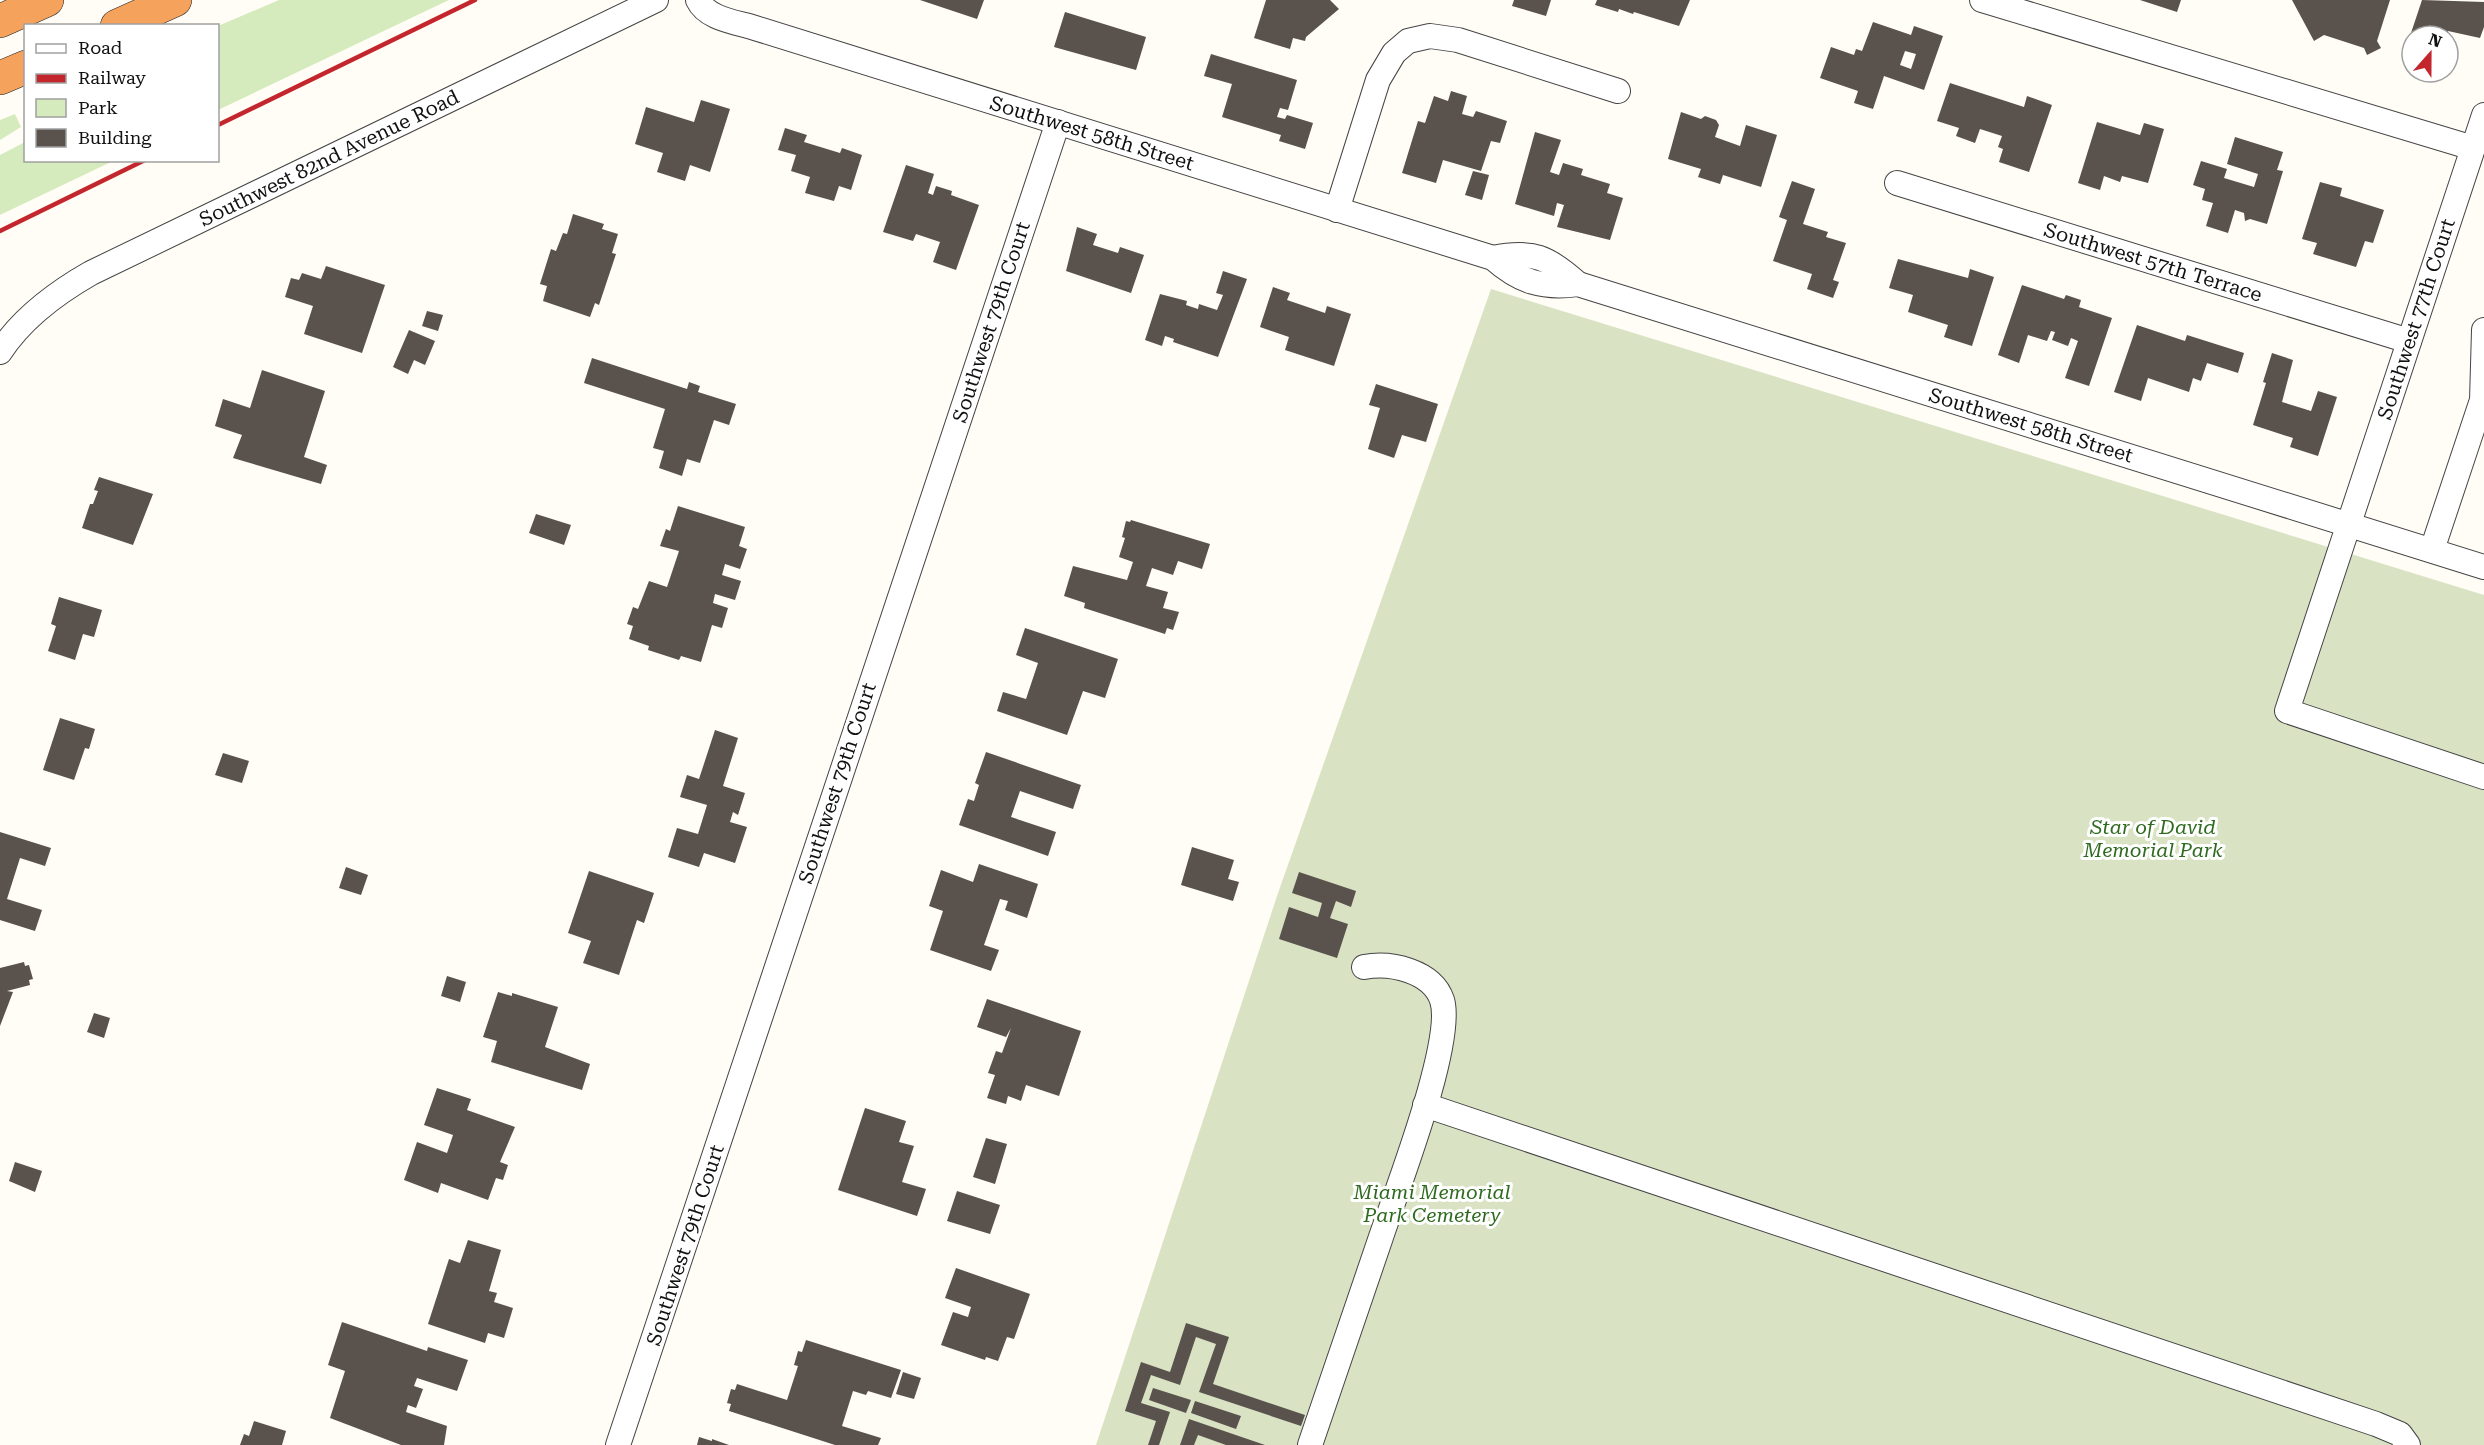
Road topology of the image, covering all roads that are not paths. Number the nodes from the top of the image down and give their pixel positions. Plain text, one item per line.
1 (46, 0) edge
2 (175, 0) edge
3 (656, 0) edge
4 (698, 0) edge
5 (1982, 0) edge
6 (0, 21) edge
7 (121, 24) edge
8 (24, 68) edge
9 (0, 78) edge
10 (1618, 91) dead end
11 (2484, 115) edge
12 (1058, 122) junction
13 (2473, 148) junction
14 (1897, 183) dead end
15 (1337, 210) junction
16 (2484, 330) edge
17 (2409, 341) junction
18 (7, 343) edge
19 (2349, 524) junction
20 (2432, 550) junction
21 (2484, 567) edge
22 (2484, 777) edge
23 (1364, 967) dead end
24 (1425, 1105) junction
25 (618, 1445) edge
26 (1310, 1445) edge
27 (2408, 1445) edge

1 - 6 highway
2 - 7 highway
3 - 18 street, Southwest 82nd Avenue Road
4 - 12 street, Southwest 58th Street
5 - 13 street
8 - 9 highway
10 - 15 street
11 - 13 street, Southwest 77th Court
12 - 15 street, Southwest 58th Street
12 - 25 street, Southwest 79th Court
13 - 17 street, Southwest 77th Court
14 - 17 street, Southwest 57th Terrace
15 - 19 street, Southwest 58th Street
16 - 20 street
17 - 19 street, Southwest 77th Court
19 - 20 street, Southwest 58th Street
19 - 22 street, Southwest 77th Court
20 - 21 street, Southwest 58th Street
23 - 24 street
24 - 26 street
24 - 27 street

